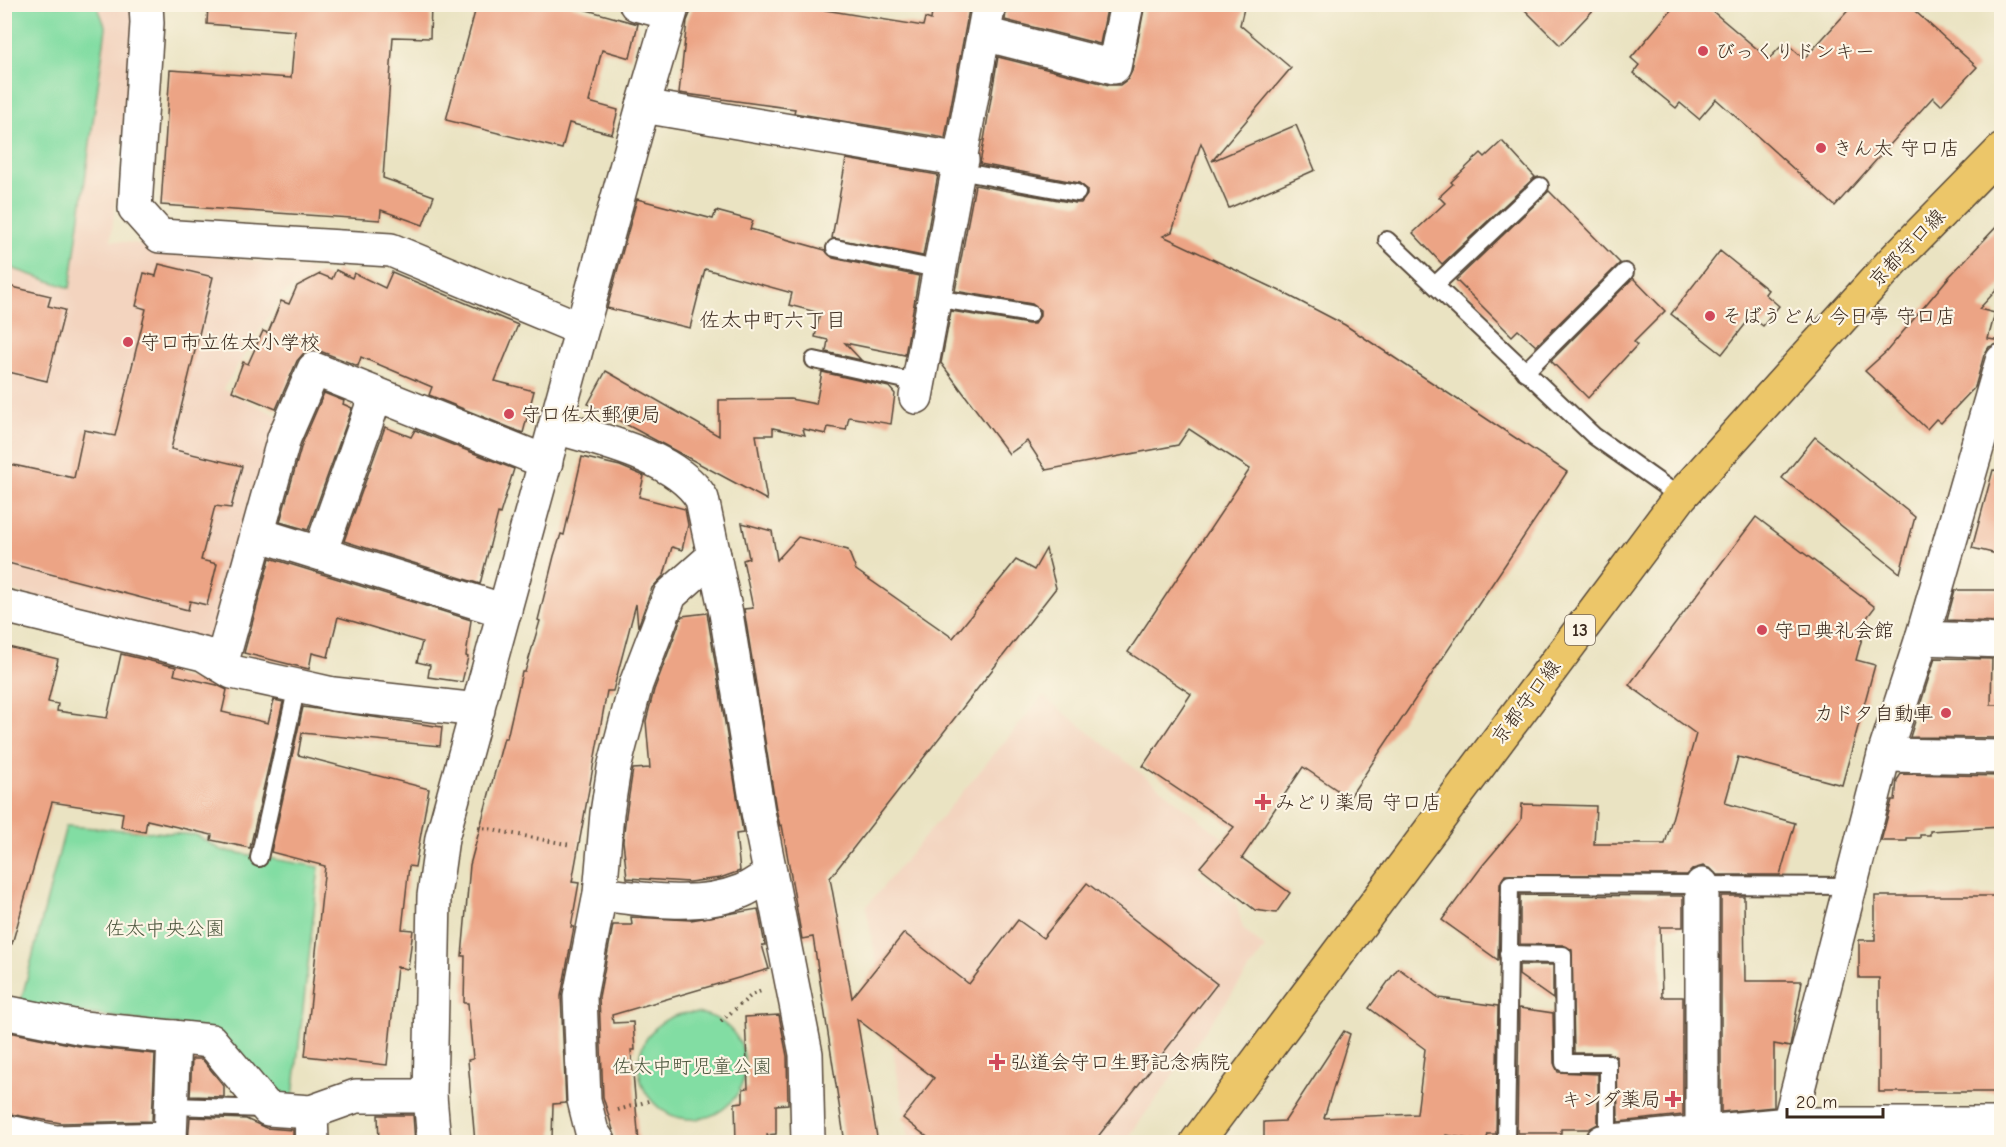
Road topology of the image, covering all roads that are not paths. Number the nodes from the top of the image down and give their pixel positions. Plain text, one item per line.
1 (146, 4) edge
2 (636, 4) edge
3 (1127, 4) edge
4 (672, 9) edge
5 (984, 12) edge
6 (643, 106) junction
7 (2001, 150) edge
8 (961, 165) junction
9 (1540, 186) dead end
10 (1077, 193) dead end
11 (1387, 240) dead end
12 (835, 248) dead end
13 (1625, 272) dead end
14 (938, 284) junction
15 (1435, 285) junction
16 (1030, 314) dead end
17 (581, 329) junction
18 (814, 360) dead end
19 (2001, 361) edge
20 (1526, 372) junction
21 (918, 390) joint
22 (376, 395) junction
23 (555, 427) junction
24 (546, 462) junction
25 (1680, 497) junction
26 (258, 534) junction
27 (320, 553) junction
28 (714, 556) junction
29 (4, 606) edge
30 (505, 611) junction
31 (1922, 638) junction
32 (2001, 641) edge
33 (221, 665) junction
34 (297, 686) junction
35 (478, 710) junction
36 (1884, 755) junction
37 (2001, 757) edge
38 (259, 858) dead end
39 (770, 874) junction
40 (1702, 885) junction
41 (1851, 886) junction
42 (600, 894) junction
43 (1508, 954) junction
44 (4, 1012) edge
45 (174, 1037) junction
46 (430, 1096) junction
47 (172, 1106) junction
48 (268, 1109) junction
49 (2001, 1125) edge
50 (312, 1127) edge
51 (4, 1131) edge
52 (1702, 1132) junction
53 (1785, 1133) edge
54 (1969, 1133) edge
55 (106, 1142) edge
56 (1608, 1142) edge
57 (434, 1143) edge
58 (599, 1143) edge
59 (808, 1143) edge
60 (1197, 1143) edge
61 (1506, 1143) edge
62 (1602, 1143) edge

1 - 17 street
2 - 4 street
3 - 5 street
4 - 6 street
5 - 8 street
6 - 8 street
6 - 17 street
7 - 25 main road, 京都守口線 / 13
8 - 10 lane
8 - 14 street
9 - 15 lane
11 - 15 lane
12 - 14 lane
13 - 20 lane
14 - 16 lane
14 - 21 street
15 - 20 lane
17 - 23 street
18 - 21 lane
19 - 31 street
20 - 25 lane
22 - 24 street
22 - 26 street
22 - 27 street
23 - 24 street
23 - 28 street
24 - 30 street
25 - 60 main road, 京都守口線 / 13
26 - 27 street
26 - 33 street
27 - 30 street
28 - 39 street
28 - 42 street
29 - 33 street
30 - 35 street
31 - 32 street
31 - 36 street
33 - 34 street
34 - 35 street
34 - 38 lane
35 - 46 street
36 - 37 street
36 - 41 street
39 - 42 street
39 - 59 street
40 - 41 lane
40 - 43 lane
40 - 52 street
41 - 53 street
42 - 58 street
43 - 56 lane
43 - 61 lane
44 - 45 street
45 - 47 street
45 - 48 street
46 - 50 street
46 - 57 street
47 - 48 lane
47 - 55 street
48 - 50 street
49 - 54 street
51 - 55 street
52 - 53 street
52 - 56 street
53 - 54 street
56 - 62 street

